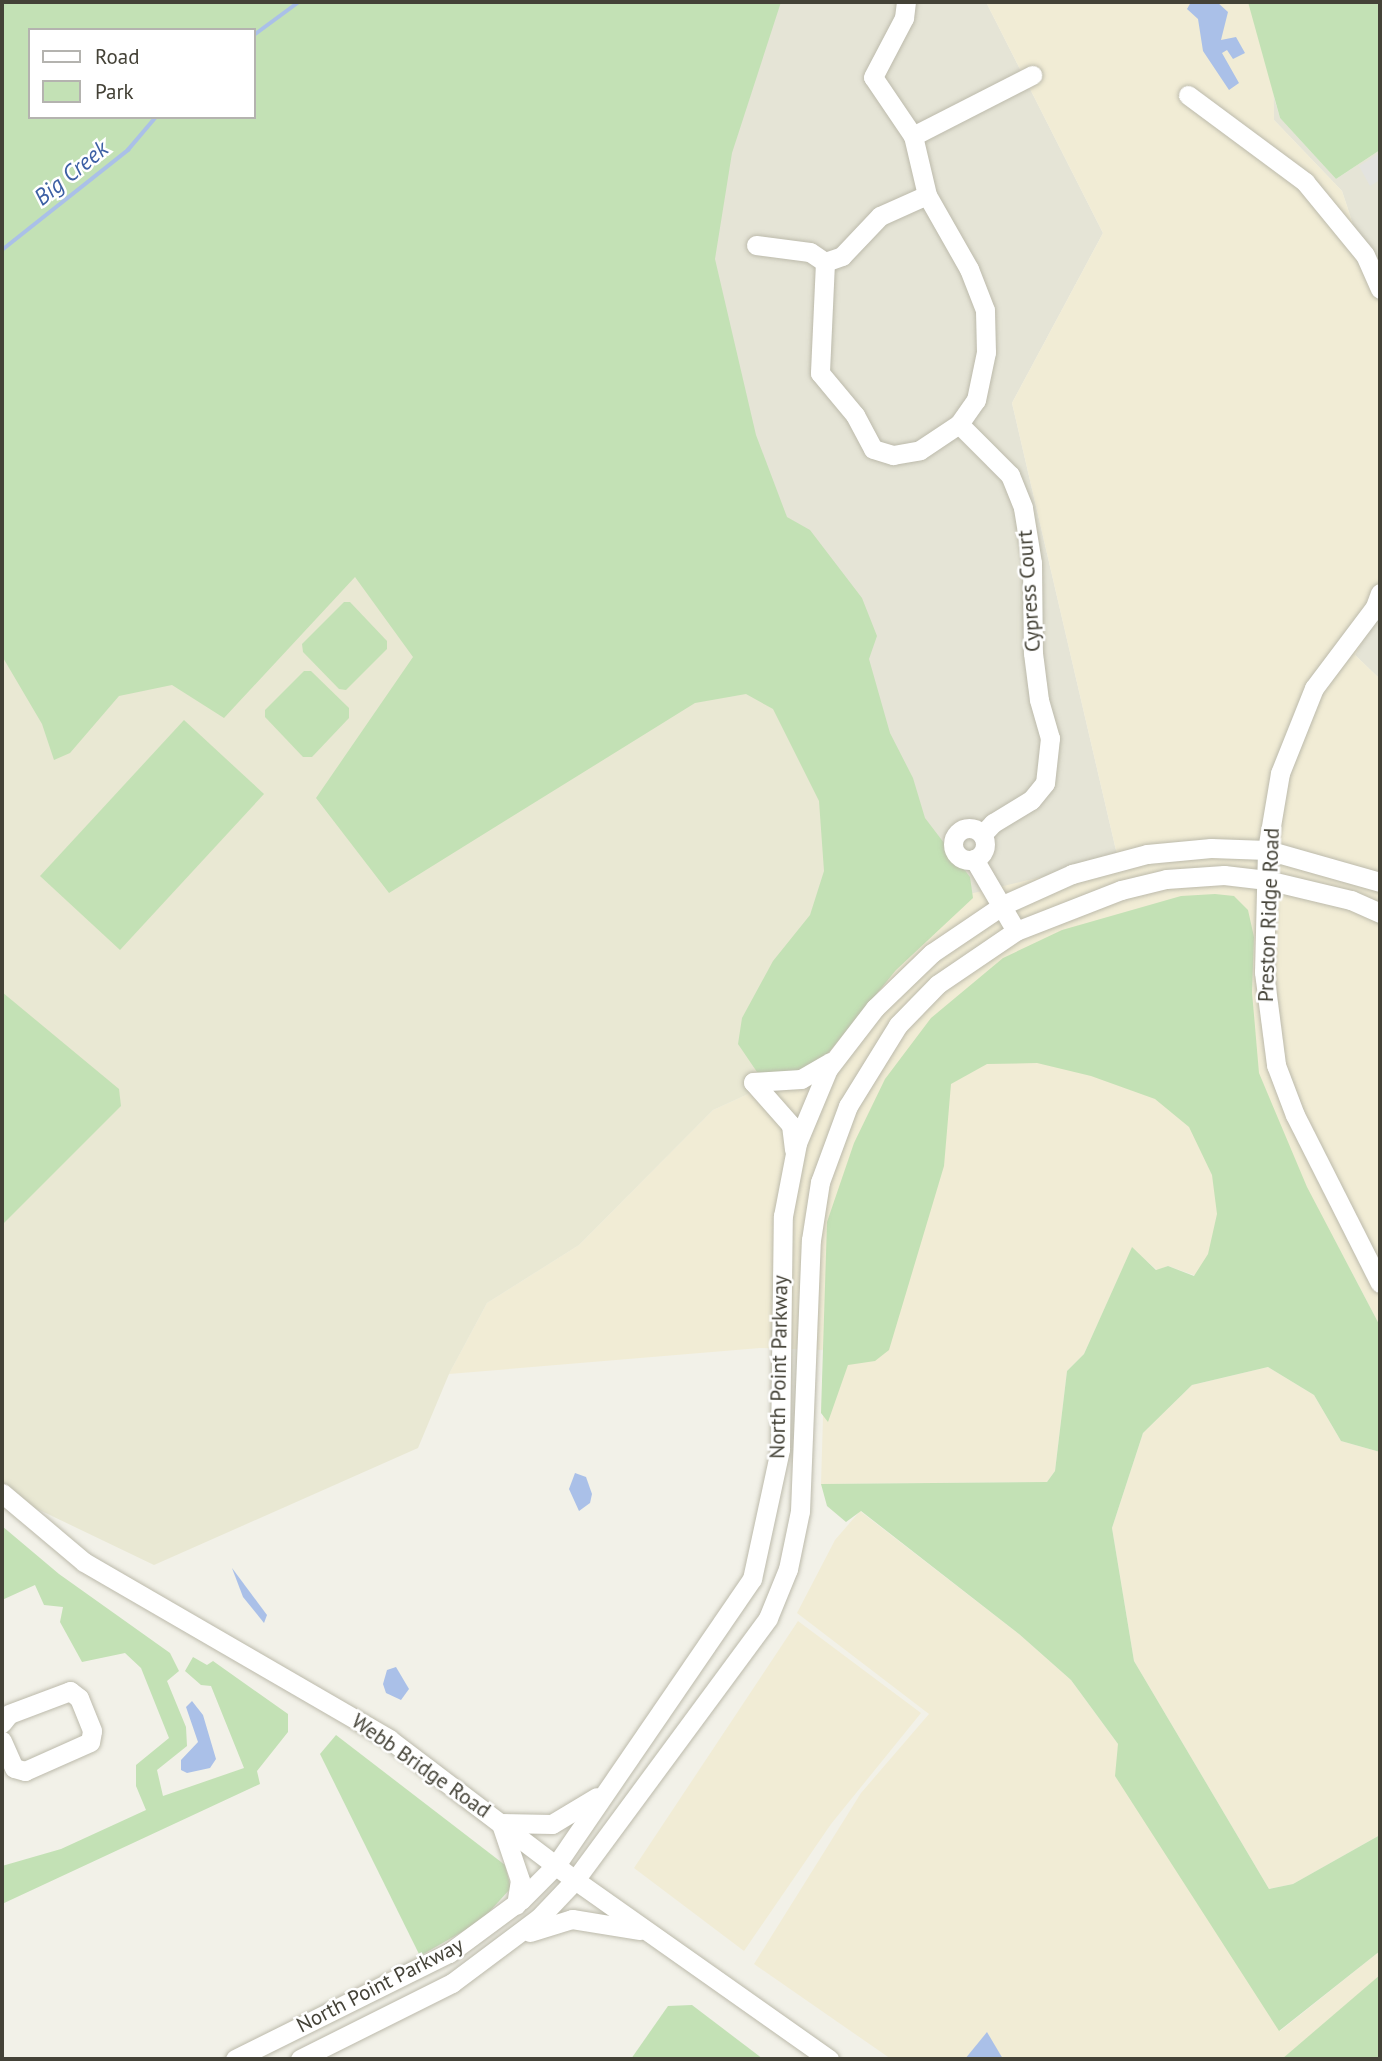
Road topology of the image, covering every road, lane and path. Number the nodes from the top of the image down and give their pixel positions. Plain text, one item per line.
1 (906, 2) edge
2 (1032, 75) dead end
3 (1188, 95) dead end
4 (913, 136) junction
5 (927, 195) junction
6 (757, 245) dead end
7 (825, 262) junction
8 (1380, 289) edge
9 (960, 424) junction
10 (1380, 593) edge
11 (982, 835) junction
12 (1267, 850) junction
13 (974, 859) junction
14 (1266, 880) junction
15 (1380, 882) edge
16 (1003, 905) junction
17 (1380, 912) edge
18 (1016, 931) junction
19 (836, 1056) junction
20 (793, 1161) junction
21 (1380, 1283) edge
22 (2, 1493) edge
23 (4, 1712) edge
24 (2, 1741) edge
25 (610, 1787) junction
26 (500, 1823) junction
27 (556, 1865) junction
28 (575, 1880) junction
29 (516, 1905) junction
30 (649, 1931) junction
31 (517, 1938) junction
32 (235, 2059) edge
33 (300, 2059) edge
34 (829, 2059) edge

1 - 4 street
2 - 4 street
3 - 8 street
4 - 5 street
5 - 7 street
5 - 9 street
6 - 7 street
7 - 9 street
9 - 11 street, Cypress Court
10 - 12 street, Preston Ridge Road
11 - 13 street
11 - 13 street
12 - 14 street, Preston Ridge Road
12 - 15 street, North Point Parkway
12 - 16 street, North Point Parkway
13 - 16 street
14 - 17 street, North Point Parkway
14 - 18 street, North Point Parkway
14 - 21 street, Preston Ridge Road
16 - 18 street
16 - 19 street, North Point Parkway
18 - 28 street, North Point Parkway
19 - 20 street, North Point Parkway
19 - 20 street
20 - 25 street, North Point Parkway
22 - 26 street, Webb Bridge Road
23 - 24 street
25 - 26 street
25 - 27 street, North Point Parkway
26 - 27 street, Webb Bridge Road
26 - 29 street
27 - 28 street, Webb Bridge Road
27 - 29 street, North Point Parkway
28 - 30 street, Webb Bridge Road
28 - 31 street, North Point Parkway
29 - 32 street, North Point Parkway
30 - 31 street
30 - 34 street, Webb Bridge Road
31 - 33 street, North Point Parkway

